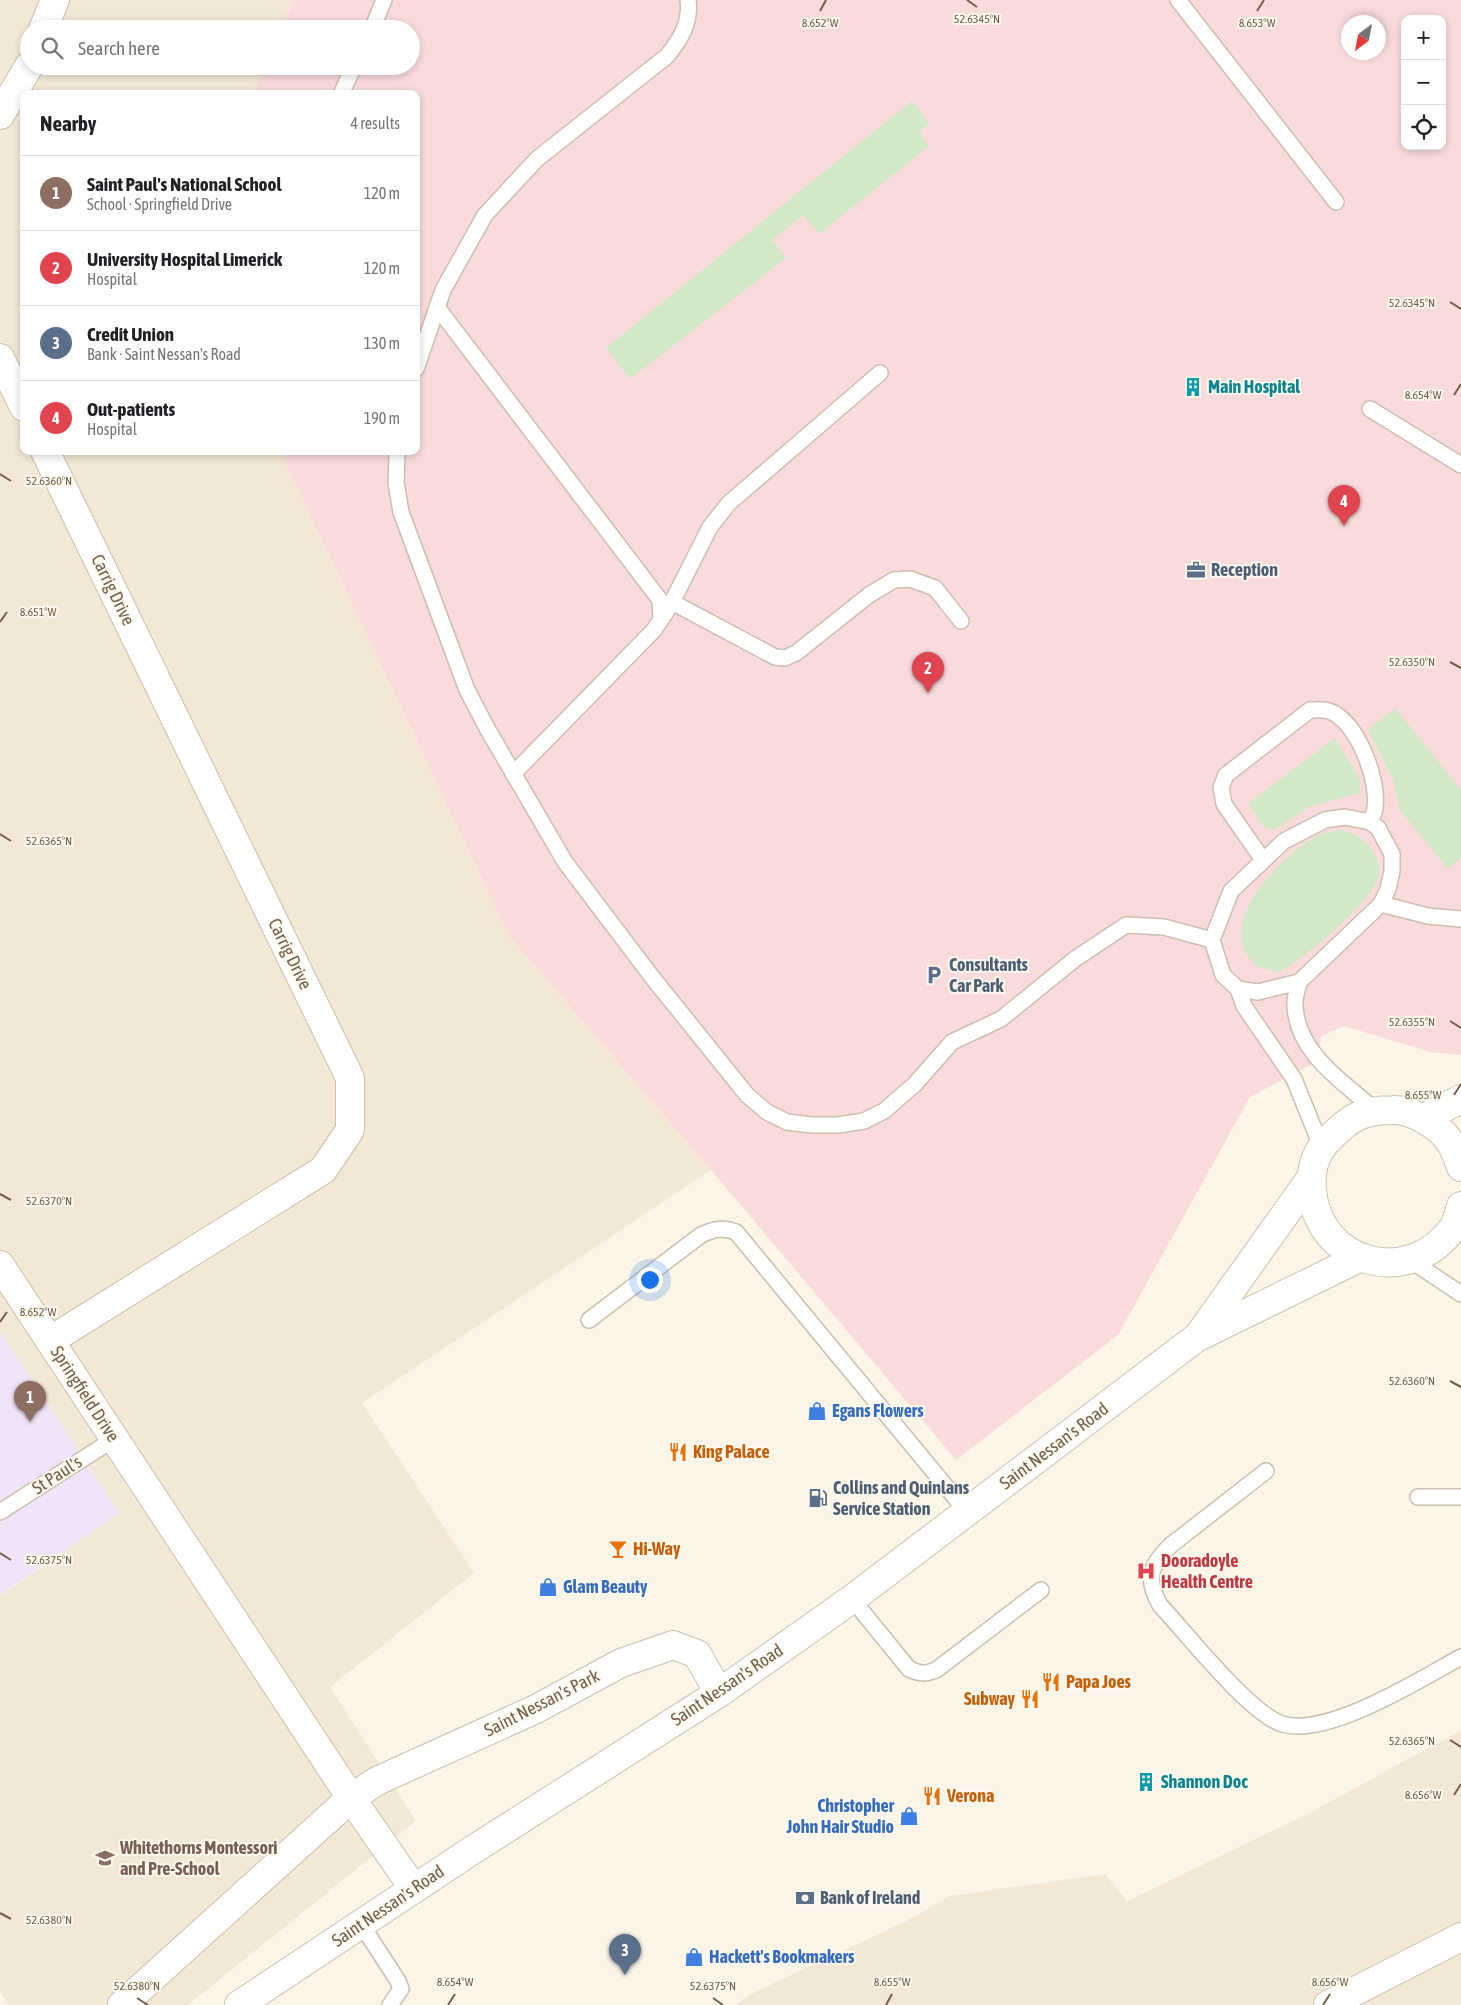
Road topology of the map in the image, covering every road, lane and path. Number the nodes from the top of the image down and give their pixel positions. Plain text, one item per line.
1 (55, 0) edge
2 (384, 0) edge
3 (688, 0) edge
4 (1178, 0) edge
5 (47, 20) edge
6 (376, 20) edge
7 (24, 75) edge
8 (350, 75) edge
9 (343, 90) edge
10 (0, 115) edge
11 (1336, 202) dead end
12 (437, 307) junction
13 (420, 357) edge
14 (0, 358) edge
15 (880, 373) dead end
16 (20, 399) edge
17 (1370, 409) dead end
18 (47, 455) edge
19 (397, 455) edge
20 (1461, 465) edge
21 (672, 602) junction
22 (661, 619) junction
23 (961, 621) dead end
24 (513, 774) junction
25 (1370, 822) junction
26 (1262, 860) junction
27 (1381, 904) junction
28 (1461, 919) edge
29 (1212, 940) junction
30 (1299, 982) junction
31 (1238, 989) junction
32 (1461, 1099) edge
33 (1375, 1110) junction
34 (1424, 1118) junction
35 (1321, 1146) junction
36 (1461, 1167) edge
37 (1311, 1178) junction
38 (1458, 1226) edge
39 (1359, 1258) junction
40 (1410, 1260) junction
41 (0, 1265) edge
42 (1461, 1294) edge
43 (589, 1320) dead end
44 (1196, 1338) junction
45 (51, 1340) junction
46 (114, 1438) junction
47 (1266, 1471) dead end
48 (1418, 1497) dead end
49 (1461, 1497) edge
50 (0, 1512) edge
51 (967, 1512) junction
52 (1041, 1590) dead end
53 (852, 1599) junction
54 (1461, 1657) edge
55 (719, 1693) junction
56 (351, 1798) junction
57 (414, 1889) junction
58 (361, 1924) junction
59 (1461, 1937) edge
60 (122, 2005) edge
61 (239, 2005) edge
62 (390, 2005) edge
63 (1328, 2005) edge

1 - 5 street
2 - 6 lane
3 - 12 lane
4 - 11 lane
7 - 10 street
8 - 9 lane
12 - 13 lane
12 - 22 lane
14 - 16 street
15 - 21 lane
17 - 20 lane
18 - 45 street, Carrig Drive
19 - 24 lane
21 - 22 lane
21 - 23 lane
22 - 24 lane
24 - 29 lane
25 - 26 lane
25 - 26 lane
25 - 27 lane
26 - 29 lane
27 - 28 lane
27 - 30 lane
29 - 31 lane
30 - 31 lane
30 - 33 lane
31 - 35 lane
32 - 34 street
33 - 34 street
33 - 35 street
34 - 36 street
35 - 37 street
37 - 39 street
37 - 44 street, Saint Nessan's Road
38 - 40 street
39 - 40 street
39 - 44 street, Saint Nessan's Road
40 - 42 lane
41 - 45 street, Springfield Drive
43 - 51 lane
44 - 51 street, Saint Nessan's Road
45 - 46 street, Springfield Drive
46 - 50 lane, St Paul's
46 - 56 street, Springfield Drive
47 - 54 lane
48 - 49 lane
51 - 53 street, Saint Nessan's Road
52 - 53 lane
53 - 55 street, Saint Nessan's Road
55 - 56 street, Saint Nessan's Park
55 - 57 street, Saint Nessan's Road
56 - 57 street
56 - 60 street, Saint Nessan's Park
57 - 58 street, Saint Nessan's Road
58 - 61 street, Saint Nessan's Road
58 - 62 lane
59 - 63 street

